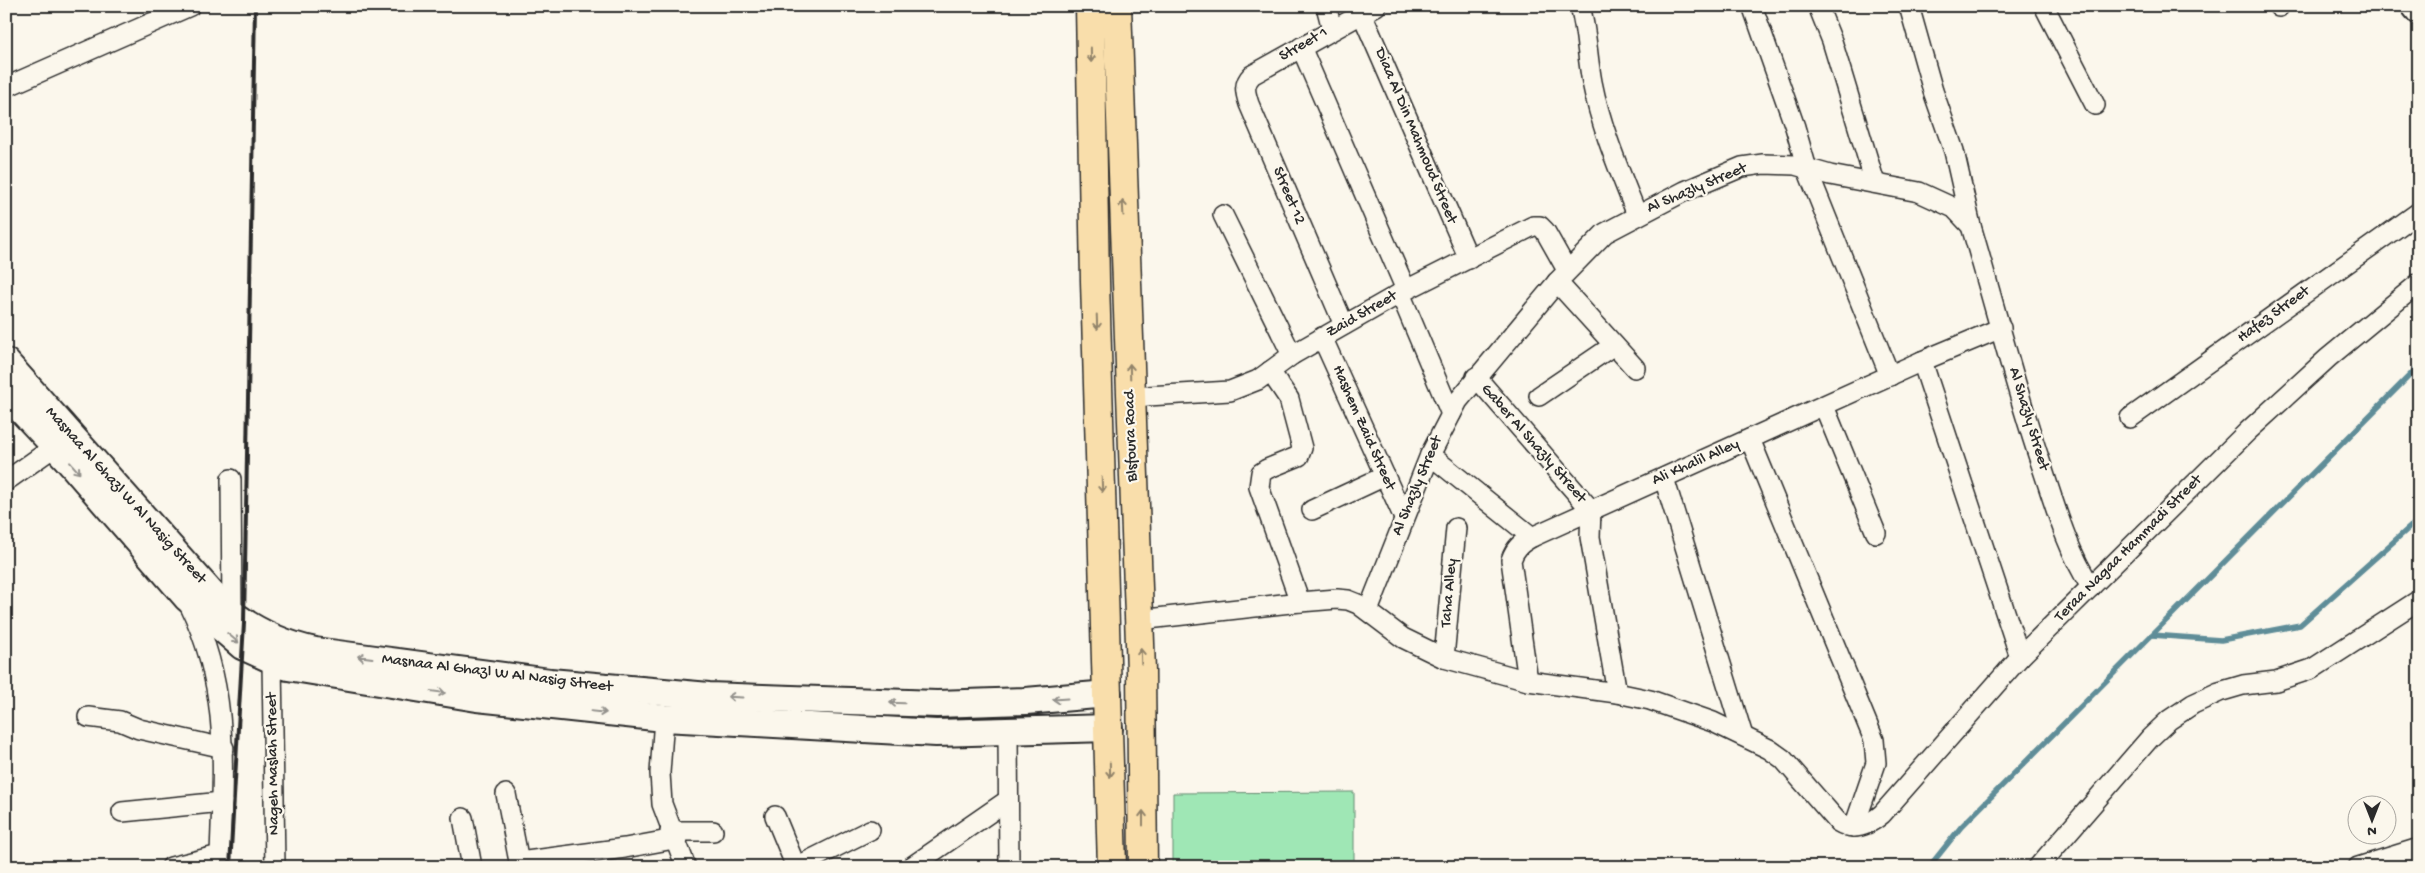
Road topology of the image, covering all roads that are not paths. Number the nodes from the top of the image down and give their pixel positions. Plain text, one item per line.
1 (190, 6) edge
2 (1090, 6) edge
3 (1117, 6) edge
4 (1326, 6) edge
5 (1580, 6) edge
6 (1818, 6) edge
7 (1909, 6) edge
8 (2044, 6) edge
9 (2415, 6) edge
10 (1369, 10) edge
11 (1754, 11) dead end
12 (2419, 11) edge
13 (1332, 30) junction
14 (1301, 48) junction
15 (1259, 71) joint
16 (6, 87) edge
17 (2095, 105) dead end
18 (1807, 169) junction
19 (1875, 184) junction
20 (2419, 212) edge
21 (1223, 215) dead end
22 (1636, 216) junction
23 (1971, 226) junction
24 (1469, 259) junction
25 (1562, 276) junction
26 (1126, 280) junction
27 (1095, 281) junction
28 (2419, 283) edge
29 (1403, 292) junction
30 (1344, 325) junction
31 (2001, 328) junction
32 (1322, 337) junction
33 (1614, 345) junction
34 (1292, 355) junction
35 (1922, 361) junction
36 (1635, 368) dead end
37 (1270, 371) junction
38 (1890, 376) junction
39 (1476, 377) junction
40 (9, 378) edge
41 (1539, 396) dead end
42 (1131, 398) junction
43 (1824, 406) junction
44 (1451, 414) junction
45 (2130, 418) dead end
46 (1750, 439) junction
47 (63, 440) junction
48 (1430, 455) junction
49 (1385, 476) junction
50 (1664, 478) junction
51 (231, 479) dead end
52 (6, 481) edge
53 (1312, 510) dead end
54 (1591, 510) junction
55 (1404, 518) junction
56 (1456, 528) dead end
57 (1876, 534) dead end
58 (1532, 536) junction
59 (2091, 586) junction
60 (187, 598) junction
61 (2419, 600) edge
62 (1300, 602) junction
63 (1368, 611) junction
64 (232, 614) junction
65 (1139, 620) junction
66 (2020, 657) junction
67 (1444, 658) junction
68 (272, 661) junction
69 (404, 675) junction
70 (1528, 681) junction
71 (1617, 693) junction
72 (1108, 694) junction
73 (550, 695) junction
74 (789, 700) junction
75 (937, 704) junction
76 (88, 717) dead end
77 (664, 718) junction
78 (788, 726) junction
79 (1109, 728) junction
80 (1008, 732) junction
81 (936, 733) junction
82 (1743, 736) junction
83 (224, 748) junction
84 (506, 794) dead end
85 (1008, 800) junction
86 (222, 802) junction
87 (122, 812) dead end
88 (775, 816) dead end
89 (463, 818) dead end
90 (1854, 827) junction
91 (870, 830) dead end
92 (713, 831) dead end
93 (672, 835) junction
94 (2419, 848) edge
95 (219, 861) edge
96 (2392, 862) edge
97 (519, 864) edge
98 (171, 867) edge
99 (275, 867) edge
100 (472, 867) edge
101 (686, 867) edge
102 (796, 867) edge
103 (911, 867) edge
104 (1008, 867) edge
105 (1112, 867) edge
106 (1143, 867) edge
107 (2038, 867) edge
108 (2358, 867) edge

1 - 16 street
2 -> 27 main road, Blsfoura Road
26 -> 3 main road, Blsfoura Road
4 - 13 street
5 - 22 street
6 - 19 street
7 - 23 street
8 - 17 street
9 - 12 main road
10 - 13 street, Street 1
10 - 24 street, Diaa Al Din Mahmoud Street
11 - 18 street
13 - 14 street, Street 1
14 - 15 street, Street 1
14 - 29 street
15 - 30 street, Street 12
18 - 19 street, Al Shazly Street
18 - 22 street, Al Shazly Street
18 - 38 street
19 - 23 street, Al Shazly Street
20 - 45 street, Hafez Street
21 - 34 street
22 - 25 street, Al Shazly Street
23 - 31 street, Al Shazly Street
24 - 25 street, Zaid Street
24 - 29 street, Zaid Street
25 - 33 street
25 - 39 street, Al Shazly Street
26 - 27 main road
42 -> 26 main road, Blsfoura Road
27 -> 72 main road, Blsfoura Road
28 - 59 street, Teraa Nagaa Hammadi Street
29 - 30 street, Zaid Street
29 - 44 street
30 - 32 street, Zaid Street
31 - 35 street, Ali Khalil Alley
31 - 59 street, Al Shazly Street
32 - 34 street, Zaid Street
32 - 49 street, Hashem Zaid Street
33 - 36 street
33 - 41 street
34 - 37 street, Zaid Street
35 - 38 street, Ali Khalil Alley
35 - 66 street
37 - 42 street, Zaid Street
37 - 62 street
38 - 43 street, Ali Khalil Alley
39 - 44 street, Al Shazly Street
39 - 54 street, Gaber Al Shazly Street
40 - 47 main road, Masnaa Al Ghazl W Al Nasig Street
42 - 65 main road, Blsfoura Road
43 - 46 street, Ali Khalil Alley
43 - 57 street
44 - 48 street, Al Shazly Street
46 - 50 street, Ali Khalil Alley
46 - 90 street
47 - 52 street
47 -> 60 main road, Masnaa Al Ghazl W Al Nasig Street
47 - 64 main road, Masnaa Al Ghazl W Al Nasig Street
48 - 55 street, Al Shazly Street
48 - 58 street
49 - 53 street
49 - 55 street, Hashem Zaid Street
50 - 54 street, Ali Khalil Alley
50 - 82 street
51 - 64 street
54 - 58 street, Ali Khalil Alley
54 - 71 street
55 - 63 street, Al Shazly Street
56 - 67 street, Taha Alley
58 - 70 street, Ali Khalil Alley
59 - 66 street, Teraa Nagaa Hammadi Street
60 -> 68 main road, Masnaa Al Ghazl W Al Nasig Street
60 - 83 street
61 - 107 street
62 - 63 street
62 - 65 street
63 - 67 street
69 -> 64 main road, Masnaa Al Ghazl W Al Nasig Street
106 -> 65 main road, Blsfoura Road
66 - 90 street, Teraa Nagaa Hammadi Street
67 - 70 street
68 - 69 main road, Masnaa Al Ghazl W Al Nasig Street
68 - 99 street, Nageh Maslah Street
69 - 73 main road, Masnaa Al Ghazl W Al Nasig Street
70 - 71 street
71 - 82 street
72 -> 75 main road, Masnaa Al Ghazl W Al Nasig Street
72 - 79 main road, Blsfoura Road
74 -> 73 main road, Masnaa Al Ghazl W Al Nasig Street
73 -> 77 main road, Masnaa Al Ghazl W Al Nasig Street
75 -> 74 main road, Masnaa Al Ghazl W Al Nasig Street
74 - 78 main road
75 - 81 main road
76 - 83 street
77 - 78 main road, Masnaa Al Ghazl W Al Nasig Street
77 - 93 street
78 - 81 main road, Masnaa Al Ghazl W Al Nasig Street
79 - 80 main road, Masnaa Al Ghazl W Al Nasig Street
79 -> 105 main road, Blsfoura Road
80 - 81 main road, Masnaa Al Ghazl W Al Nasig Street
80 - 85 street
82 - 90 street
83 - 86 street
84 - 97 street
85 - 103 street
85 - 104 street
86 - 87 street
86 - 95 street
88 - 102 street
89 - 100 street
91 - 102 street
92 - 93 street
93 - 97 street
93 - 101 street
94 - 96 street
95 - 98 street
96 - 108 street

